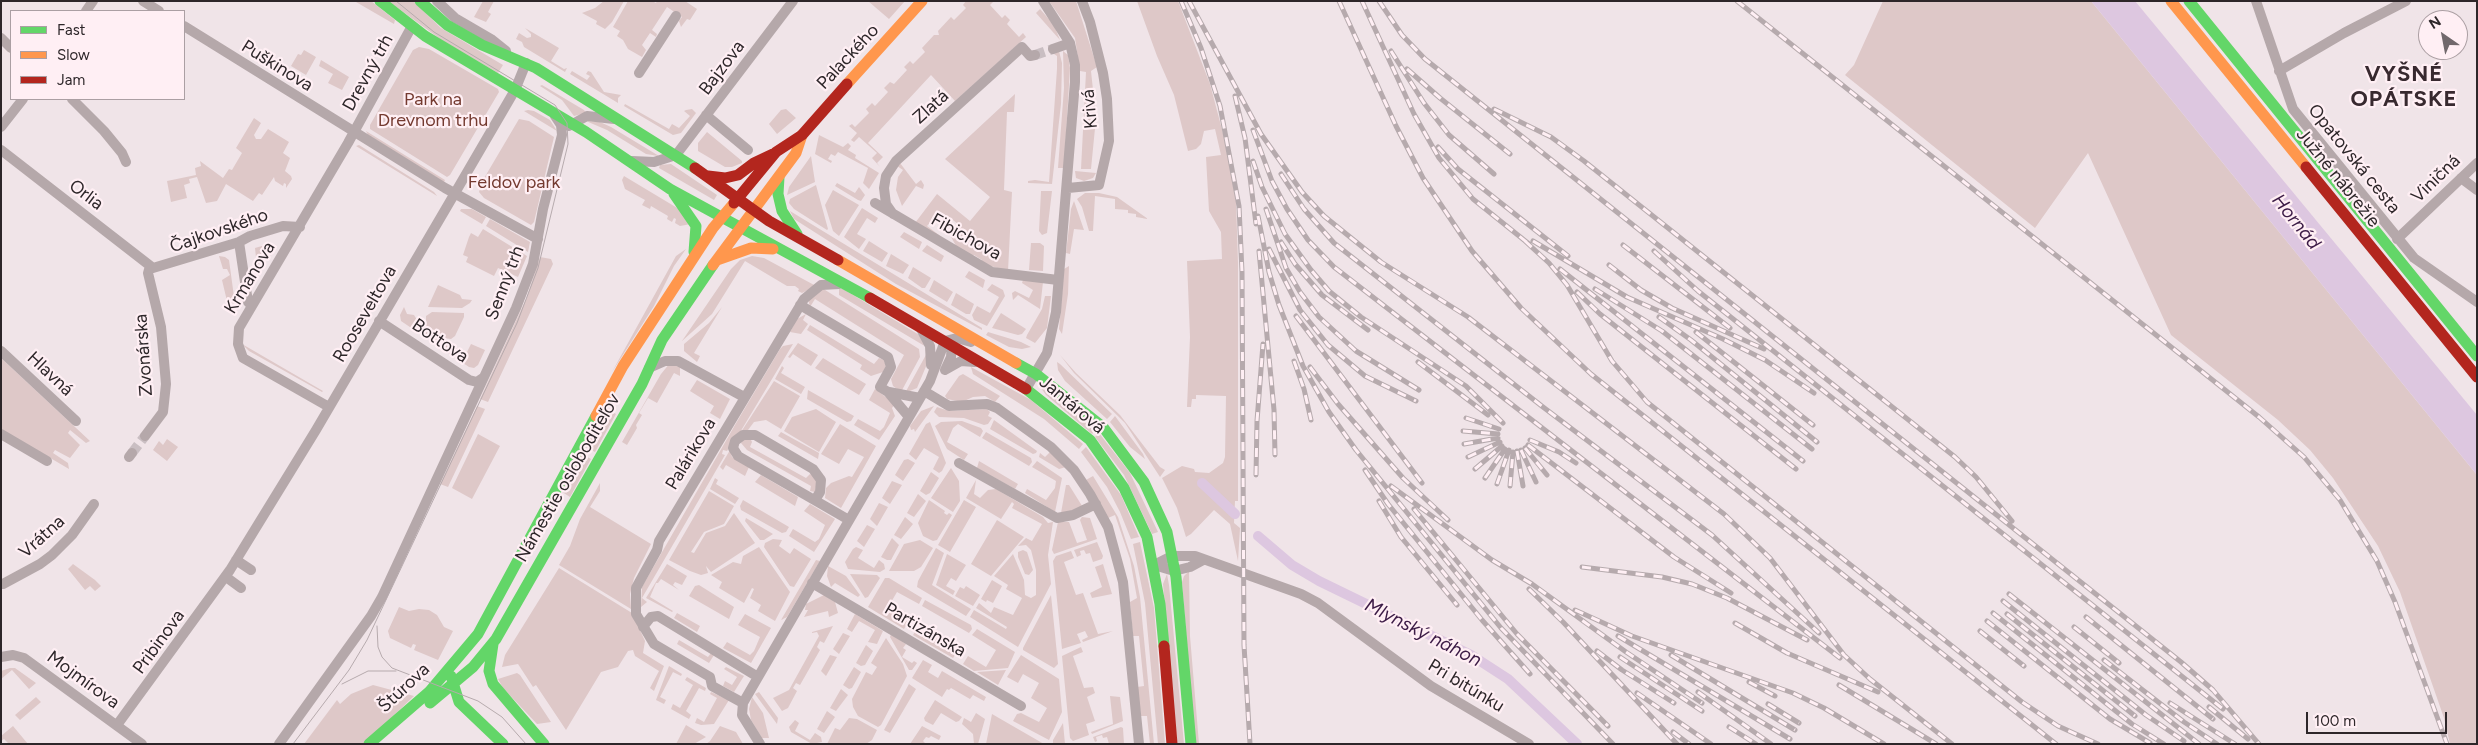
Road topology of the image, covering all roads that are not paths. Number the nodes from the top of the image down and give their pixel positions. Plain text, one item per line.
1 (143, 1) edge
2 (380, 1) edge
3 (420, 1) edge
4 (436, 1) edge
5 (793, 1) edge
6 (1043, 1) edge
7 (1082, 1) edge
8 (2171, 1) edge
9 (2189, 1) edge
10 (2256, 1) edge
11 (2406, 1) edge
12 (922, 2) edge
13 (157, 10) edge
14 (676, 16) dead end
15 (412, 26) junction
16 (185, 27) edge
17 (1, 38) edge
18 (1070, 43) junction
19 (10, 47) edge
20 (1053, 49) tunnel mouth
21 (510, 56) junction
22 (1033, 56) tunnel mouth
23 (526, 64) junction
24 (2279, 71) junction
25 (639, 73) dead end
26 (515, 90) junction
27 (22, 100) edge
28 (73, 100) edge
29 (550, 112) junction
30 (706, 115) junction
31 (620, 121) junction
32 (571, 124) junction
33 (1, 127) edge
34 (354, 132) junction
35 (562, 134) junction
36 (802, 135) junction
37 (1, 150) edge
38 (748, 150) dead end
39 (776, 152) junction
40 (676, 155) junction
41 (628, 160) junction
42 (126, 162) dead end
43 (2477, 163) edge
44 (706, 175) junction
45 (779, 177) junction
46 (2461, 178) junction
47 (1068, 188) junction
48 (670, 189) junction
49 (2477, 190) edge
50 (455, 193) junction
51 (875, 203) dead end
52 (738, 214) junction
53 (893, 214) junction
54 (300, 226) junction
55 (713, 228) joint
56 (2397, 239) junction
57 (538, 240) junction
58 (803, 240) junction
59 (239, 242) junction
60 (778, 249) junction
61 (693, 256) junction
62 (717, 260) junction
63 (150, 266) junction
64 (1058, 280) junction
65 (846, 284) junction
66 (2477, 302) edge
67 (800, 305) junction
68 (252, 306) junction
69 (928, 311) junction
70 (380, 321) junction
71 (919, 326) junction
72 (950, 341) junction
73 (991, 347) junction
74 (1, 351) edge
75 (2476, 355) edge
76 (985, 364) junction
77 (649, 368) junction
78 (944, 370) junction
79 (1036, 374) junction
80 (2477, 377) edge
81 (483, 378) junction
82 (930, 381) junction
83 (1026, 388) junction
84 (888, 392) junction
85 (922, 395) junction
86 (744, 397) junction
87 (329, 407) junction
88 (909, 417) junction
89 (76, 421) dead end
90 (1, 434) edge
91 (145, 436) tunnel mouth
92 (47, 461) dead end
93 (959, 463) dead end
94 (816, 500) junction
95 (94, 504) dead end
96 (1096, 504) junction
97 (849, 520) junction
98 (1172, 556) junction
99 (236, 560) junction
100 (1203, 560) junction
101 (1154, 565) junction
102 (251, 570) dead end
103 (1174, 570) junction
104 (226, 577) junction
105 (812, 583) junction
106 (3, 584) dead end
107 (241, 588) dead end
108 (642, 626) junction
109 (496, 639) junction
110 (461, 654) junction
111 (1, 657) edge
112 (758, 676) junction
113 (452, 684) junction
114 (433, 700) junction
115 (459, 702) junction
116 (743, 702) junction
117 (1021, 706) dead end
118 (117, 725) junction
119 (142, 744) edge
120 (279, 744) edge
121 (369, 744) edge
122 (382, 744) edge
123 (503, 744) edge
124 (544, 744) edge
125 (760, 744) edge
126 (1139, 744) edge
127 (1172, 744) edge
128 (1191, 744) edge
129 (1530, 744) edge

1 - 13 street
2 - 15 main road
3 - 21 main road
4 - 21 street
5 - 30 street, Bajzova
6 - 18 street, Krivá
7 - 47 street, Krivá
8 - 80 main road, Južné nábrežie
9 - 75 main road, Južné nábrežie
10 - 24 street, Opatovská cesta
11 - 24 street
12 - 36 main road, Palackého
14 - 25 street
15 - 26 main road
15 - 34 street, Drevný trh
16 - 34 street, Puškinova
17 - 19 street
18 - 20 street
18 - 47 street, Krivá
21 - 23 main road
22 - 53 street, Zlatá
23 - 26 street, Rooseveltova
23 - 31 main road
24 - 56 street, Opatovská cesta
26 - 29 main road
26 - 50 street, Rooseveltova
27 - 33 street
28 - 42 street
29 - 32 main road
29 - 35 street
30 - 38 street
30 - 40 street, Bajzova
31 - 32 street
31 - 40 main road
32 - 35 street
32 - 41 main road
34 - 50 street, Drevný trh
34 - 54 street, Krmanova
35 - 57 street, Senný trh
36 - 39 main road, Palackého
36 - 45 main road, Palackého
37 - 63 street, Orlia
39 - 44 main road
39 - 52 main road, Palackého
40 - 41 street
40 - 44 main road
41 - 48 main road
43 - 46 street, Viničná
44 - 52 main road
45 - 52 main road, Palackého
45 - 58 main road
46 - 49 street
46 - 56 street, Viničná
47 - 64 street, Krivá
48 - 52 main road
48 - 61 main road
50 - 57 street, Drevný trh
50 - 70 street, Rooseveltova
51 - 53 street, Fibichova
52 - 55 main road, Palackého
52 - 58 main road, Jantárová
52 - 60 main road, Jantárová
52 - 62 main road
53 - 64 street, Fibichova
54 - 59 street, Čajkovského
54 - 68 street, Krmanova
55 - 61 main road, Námestie osloboditeľov
56 - 66 street, Opatovská cesta
57 - 81 street, Senný trh
58 - 69 main road, Jantárová
59 - 63 street, Čajkovského
59 - 68 street
60 - 62 main road
60 - 65 main road, Jantárová
61 - 110 main road, Námestie osloboditeľov
62 - 77 main road, Námestie osloboditeľov
63 - 91 street, Zvonárska
64 - 79 street, Krivá
65 - 67 street, Palárikova
65 - 71 main road, Jantárová
67 - 84 street
67 - 86 street, Palárikova
68 - 87 street, Krmanova
69 - 72 street
69 - 73 main road, Jantárová
70 - 81 street, Bottova
70 - 87 street, Rooseveltova
71 - 72 main road, Jantárová
71 - 82 street
72 - 73 street
72 - 76 main road, Jantárová
72 - 78 street
72 - 82 street
73 - 79 main road, Jantárová
74 - 89 street, Hlavná
76 - 78 street
76 - 83 main road, Jantárová
77 - 86 street
77 - 109 main road, Námestie osloboditeľov
78 - 82 street
79 - 83 street, Krivá
79 - 98 main road, Jantárová
81 - 120 street
82 - 85 street
83 - 101 main road, Jantárová
84 - 85 street
84 - 88 street
85 - 88 street
85 - 96 street
86 - 108 street, Palárikova
87 - 99 street, Rooseveltova
88 - 97 street
90 - 92 street
93 - 96 street
94 - 94 street, Palárikova
94 - 97 street, Palárikova
95 - 106 street, Vrátna
96 - 126 street
97 - 105 street
98 - 100 street, Pri bitúnku
98 - 101 street
98 - 103 main road, Jantárová
99 - 102 street
99 - 104 street, Rooseveltova
100 - 103 street
100 - 129 street, Pri bitúnku
101 - 103 street
101 - 127 main road, Jantárová
103 - 128 main road, Jantárová
104 - 107 street
104 - 118 street, Pribinova
105 - 112 street
105 - 117 street, Partizánska
108 - 112 street
108 - 116 street, Palárikova
109 - 113 main road, Námestie osloboditeľov
109 - 124 main road
110 - 113 main road
110 - 121 main road, Štúrova
111 - 118 street, Mojmírova
112 - 116 street
113 - 114 main road, Námestie osloboditeľov
113 - 115 main road
114 - 115 main road
114 - 122 main road, Štúrova
115 - 123 main road
116 - 125 street
118 - 119 street, Mojmírova

